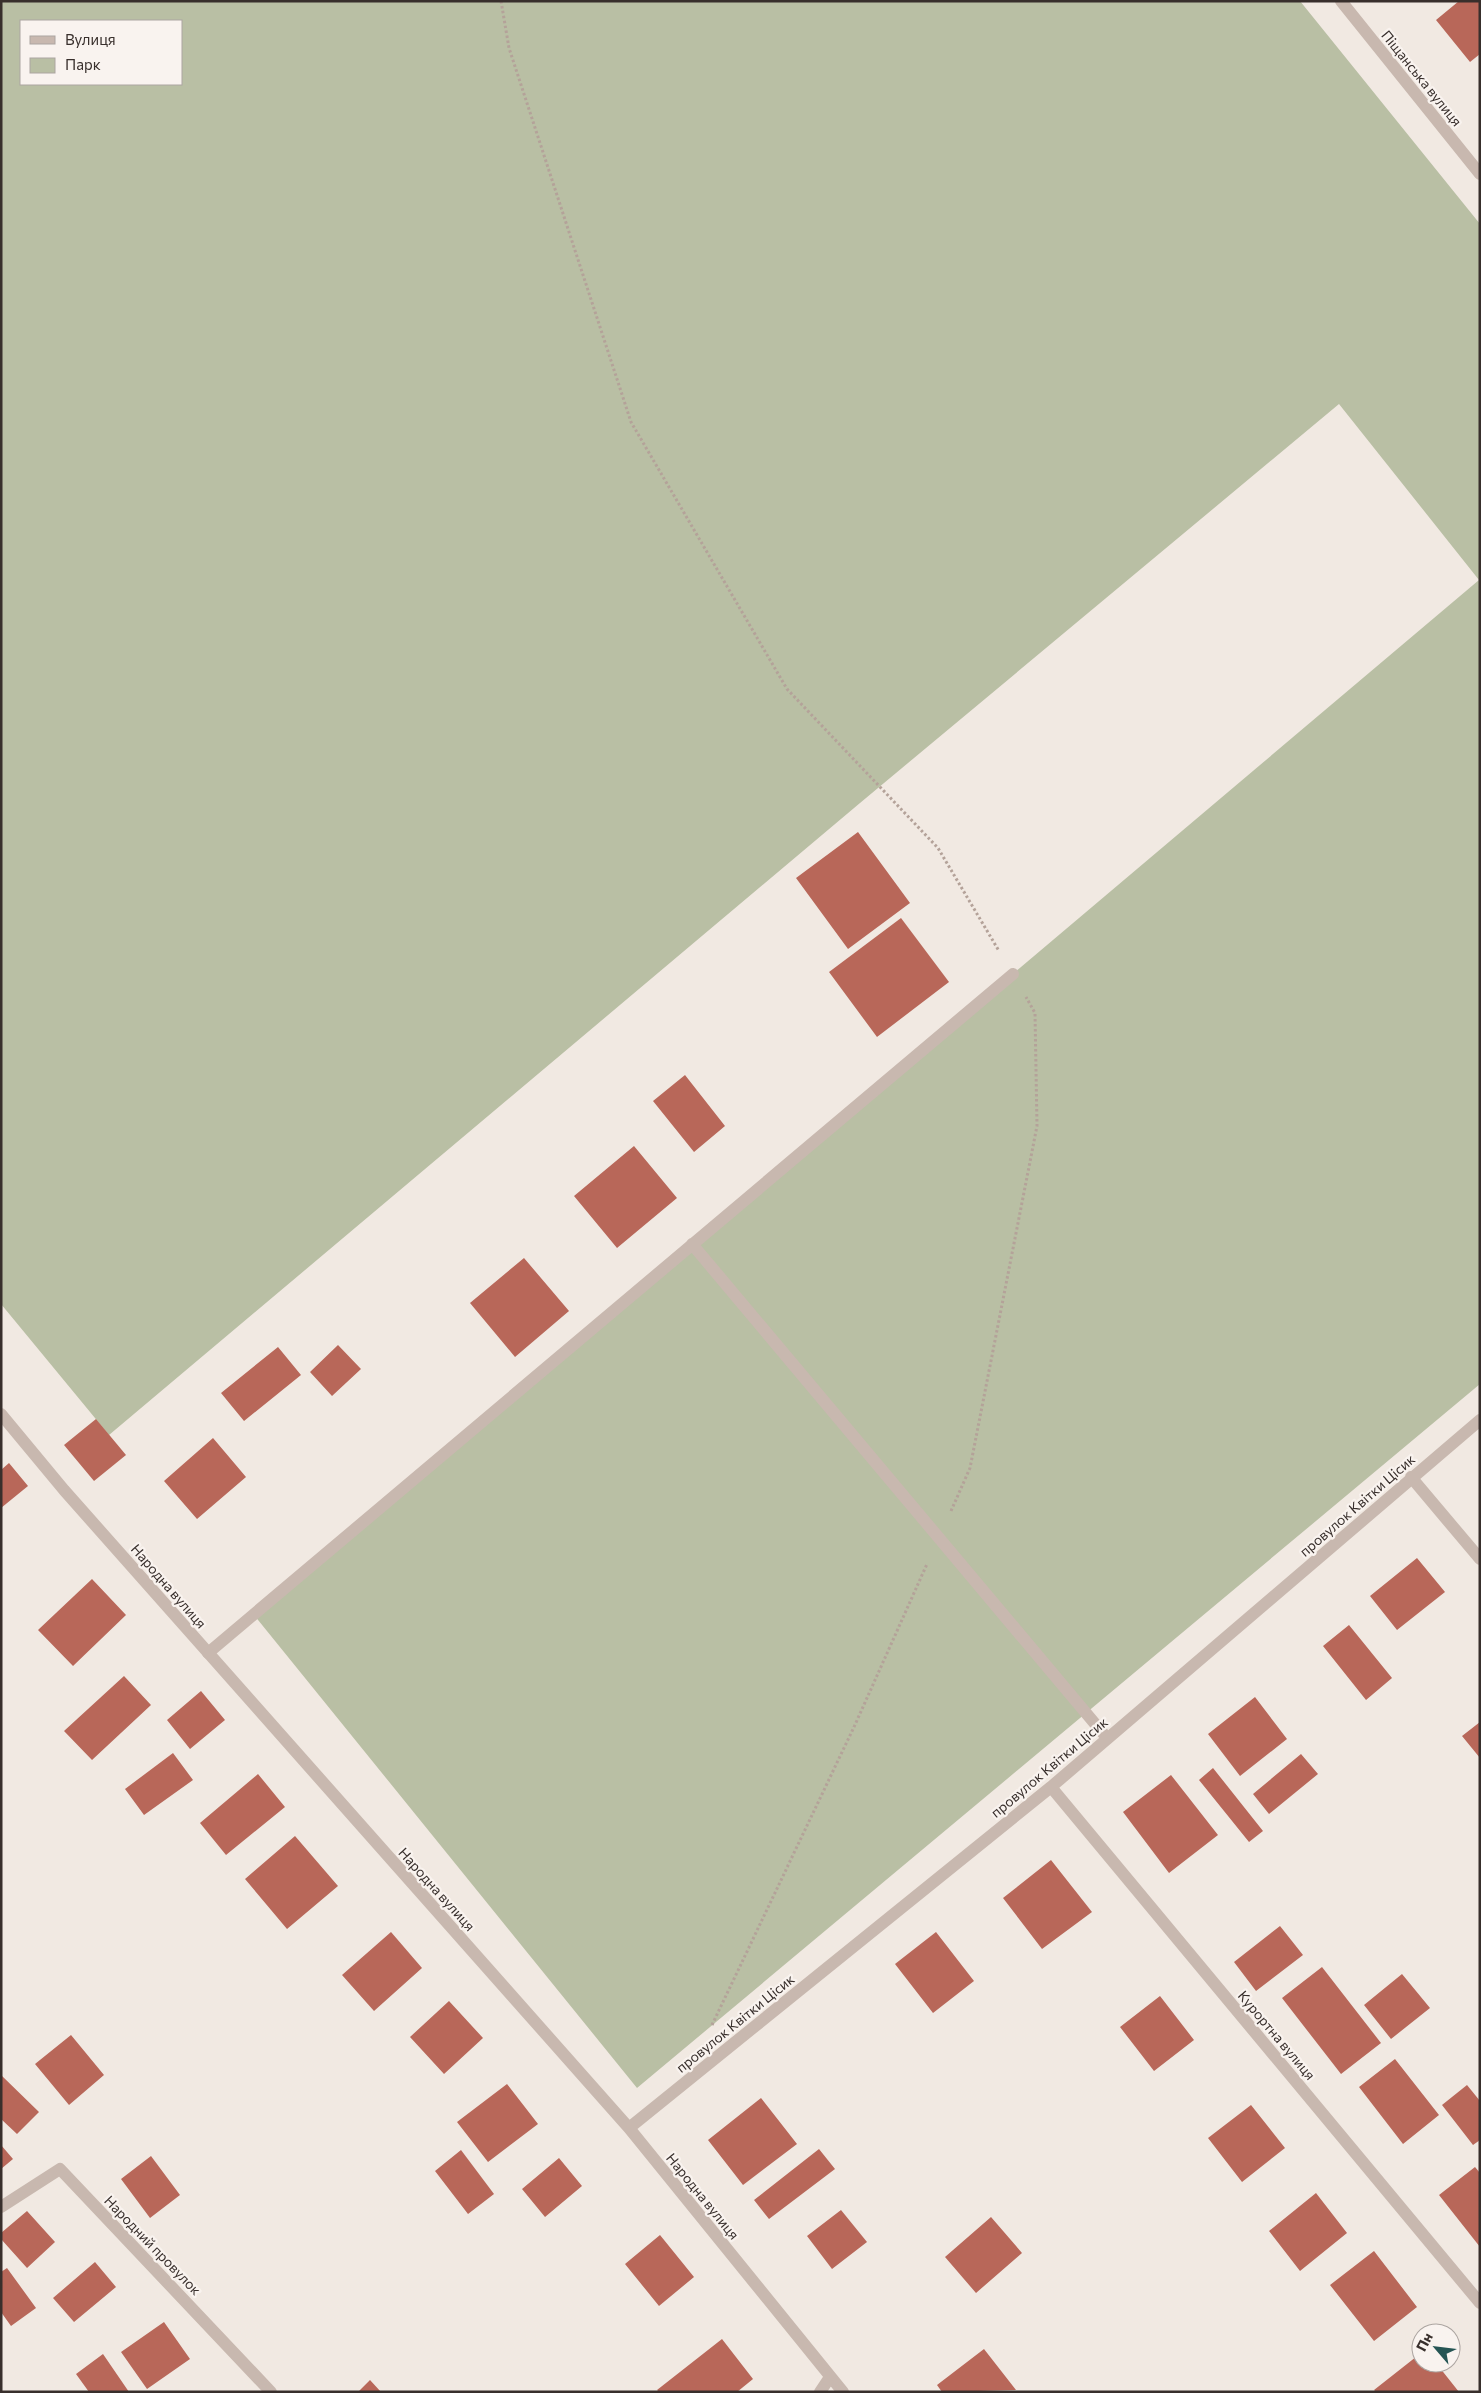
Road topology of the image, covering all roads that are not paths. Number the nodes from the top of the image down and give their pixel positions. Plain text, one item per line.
1 (1341, 1) edge
2 (1480, 174) edge
3 (1013, 974) road end
4 (692, 1244) junction
5 (1, 1414) edge
6 (1480, 1420) edge
7 (1411, 1477) junction
8 (1480, 1560) edge
9 (208, 1653) junction
10 (1107, 1738) junction
11 (1051, 1787) junction
12 (629, 2128) junction
13 (1, 2207) edge
14 (1480, 2303) edge
15 (830, 2377) junction
16 (271, 2392) edge
17 (820, 2392) edge
18 (842, 2392) edge

1 - 2 street, Піщанська вулиця
3 - 4 street
4 - 9 street
4 - 10 street
5 - 9 street, Народна вулиця
6 - 7 street, провулок Квітки Цісик
7 - 8 street
7 - 10 street, провулок Квітки Цісик
9 - 12 street, Народна вулиця
10 - 11 street, провулок Квітки Цісик
11 - 12 street, провулок Квітки Цісик
11 - 14 street, Курортна вулиця
12 - 15 street, Народна вулиця
13 - 16 street, Народний провулок
15 - 17 street
15 - 18 street, Народна вулиця

